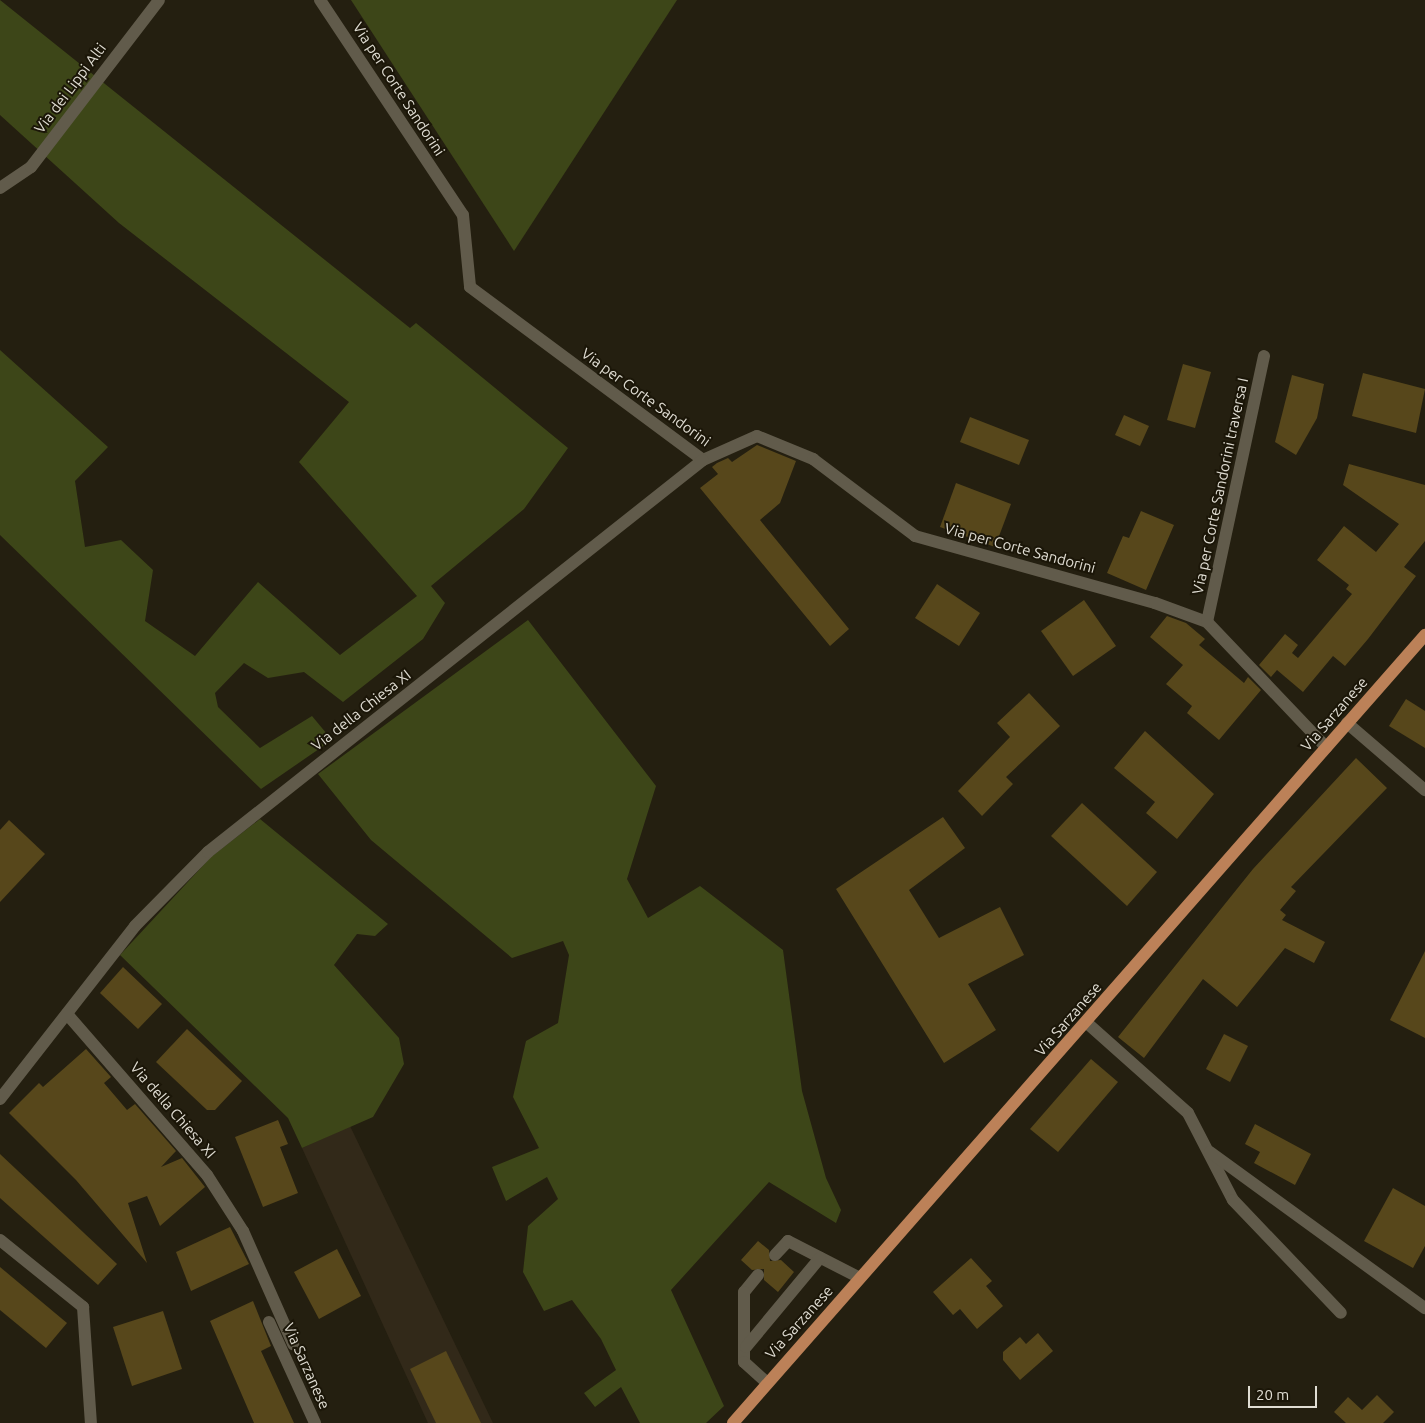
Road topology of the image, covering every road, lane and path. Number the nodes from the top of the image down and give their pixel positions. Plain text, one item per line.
1 (159, 0) edge
2 (320, 0) edge
3 (0, 188) edge
4 (1264, 356) dead end
5 (703, 460) junction
6 (1207, 622) junction
7 (1425, 635) edge
8 (1347, 722) junction
9 (1326, 747) junction
10 (1425, 790) edge
11 (67, 1014) junction
12 (1087, 1023) junction
13 (0, 1099) edge
14 (1208, 1151) junction
15 (0, 1240) edge
16 (775, 1255) dead end
17 (820, 1258) junction
18 (758, 1275) dead end
19 (860, 1278) junction
20 (1425, 1308) edge
21 (1341, 1313) dead end
22 (269, 1322) dead end
23 (294, 1344) dead end
24 (746, 1347) junction
25 (767, 1383) junction
26 (90, 1423) edge
27 (315, 1423) edge
28 (733, 1423) edge

1 - 3 street, Via dei Lippi Alti
2 - 5 street, Via per Corte Sandorini
4 - 6 street, Via per Corte Sandorini traversa I
5 - 6 street, Via per Corte Sandorini
5 - 11 street, Via della Chiesa XI
6 - 9 street, Via per Corte Sandorini
7 - 8 main road, Via Sarzanese
8 - 9 main road, Via Sarzanese
8 - 10 street
9 - 12 main road, Via Sarzanese
11 - 13 street, Via della Chiesa XI
11 - 23 street, Via della Chiesa XI
12 - 14 street
12 - 19 main road, Via Sarzanese
14 - 20 street
14 - 21 street
15 - 26 street
16 - 17 street
17 - 19 street
17 - 24 street
18 - 24 street
19 - 25 main road, Via Sarzanese
22 - 27 street, Via Sarzanese
24 - 25 street
25 - 28 main road, Via Sarzanese

